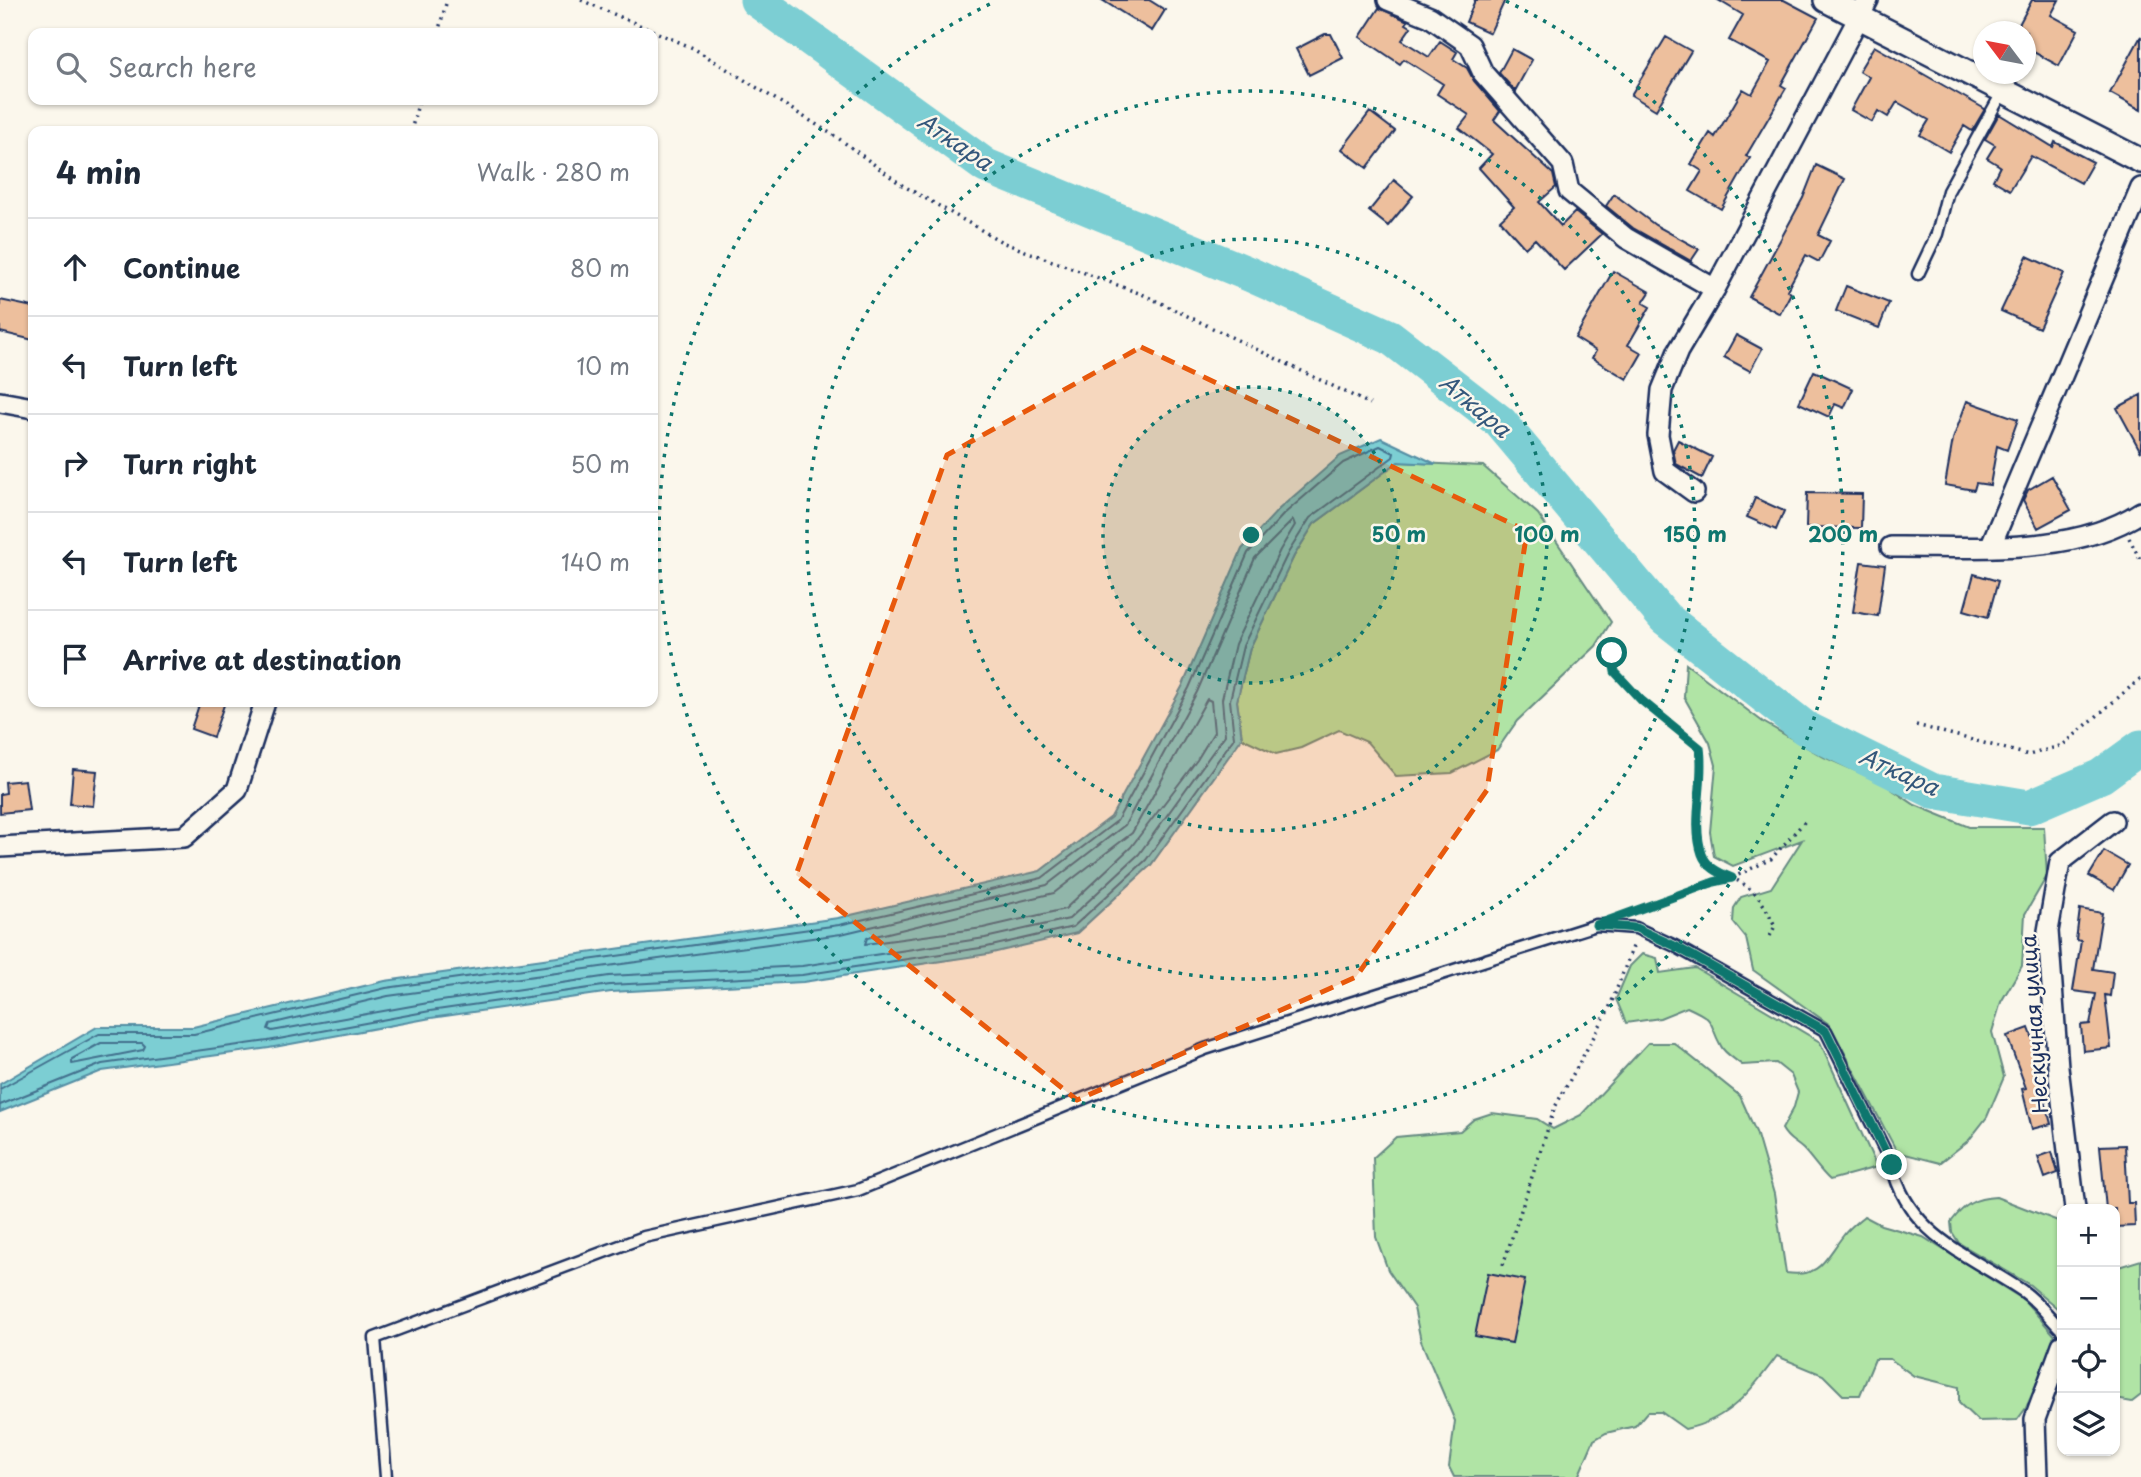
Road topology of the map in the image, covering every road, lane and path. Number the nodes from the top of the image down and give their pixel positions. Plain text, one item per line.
1 (447, 0) edge
2 (581, 0) edge
3 (1388, 0) edge
4 (1826, 0) edge
5 (1863, 9) edge
6 (439, 28) edge
7 (646, 28) edge
8 (658, 33) edge
9 (2003, 91) junction
10 (418, 105) edge
11 (412, 126) edge
12 (2141, 161) edge
13 (2141, 188) edge
14 (1918, 274) dead end
15 (1715, 289) junction
16 (0, 401) edge
17 (1370, 404) dead end
18 (28, 407) edge
19 (1694, 492) dead end
20 (2141, 512) edge
21 (2122, 525) junction
22 (1991, 545) junction
23 (1891, 547) dead end
24 (2141, 561) edge
25 (1612, 653) dead end
26 (2141, 678) edge
27 (263, 707) edge
28 (1916, 725) dead end
29 (1807, 820) dead end
30 (2113, 821) dead end
31 (0, 847) edge
32 (1732, 878) junction
33 (1596, 925) junction
34 (1636, 928) junction
35 (1770, 936) dead end
36 (2074, 1204) edge
37 (1503, 1265) dead end
38 (2057, 1325) edge
39 (2057, 1359) edge
40 (386, 1477) edge
41 (2037, 1477) edge

1 - 6 path
2 - 7 path
3 - 15 street
4 - 5 street
5 - 9 street
5 - 15 street
8 - 17 path
9 - 12 street
9 - 14 lane
10 - 11 path
13 - 22 street
15 - 19 street
16 - 18 street
20 - 21 street
21 - 22 street
21 - 24 path
22 - 23 street
25 - 32 path
26 - 28 path
27 - 31 street
29 - 32 path
30 - 36 street, Нескучная улица
32 - 33 path
32 - 35 path
33 - 34 lane
33 - 40 lane
34 - 37 path
34 - 38 lane
39 - 41 street

